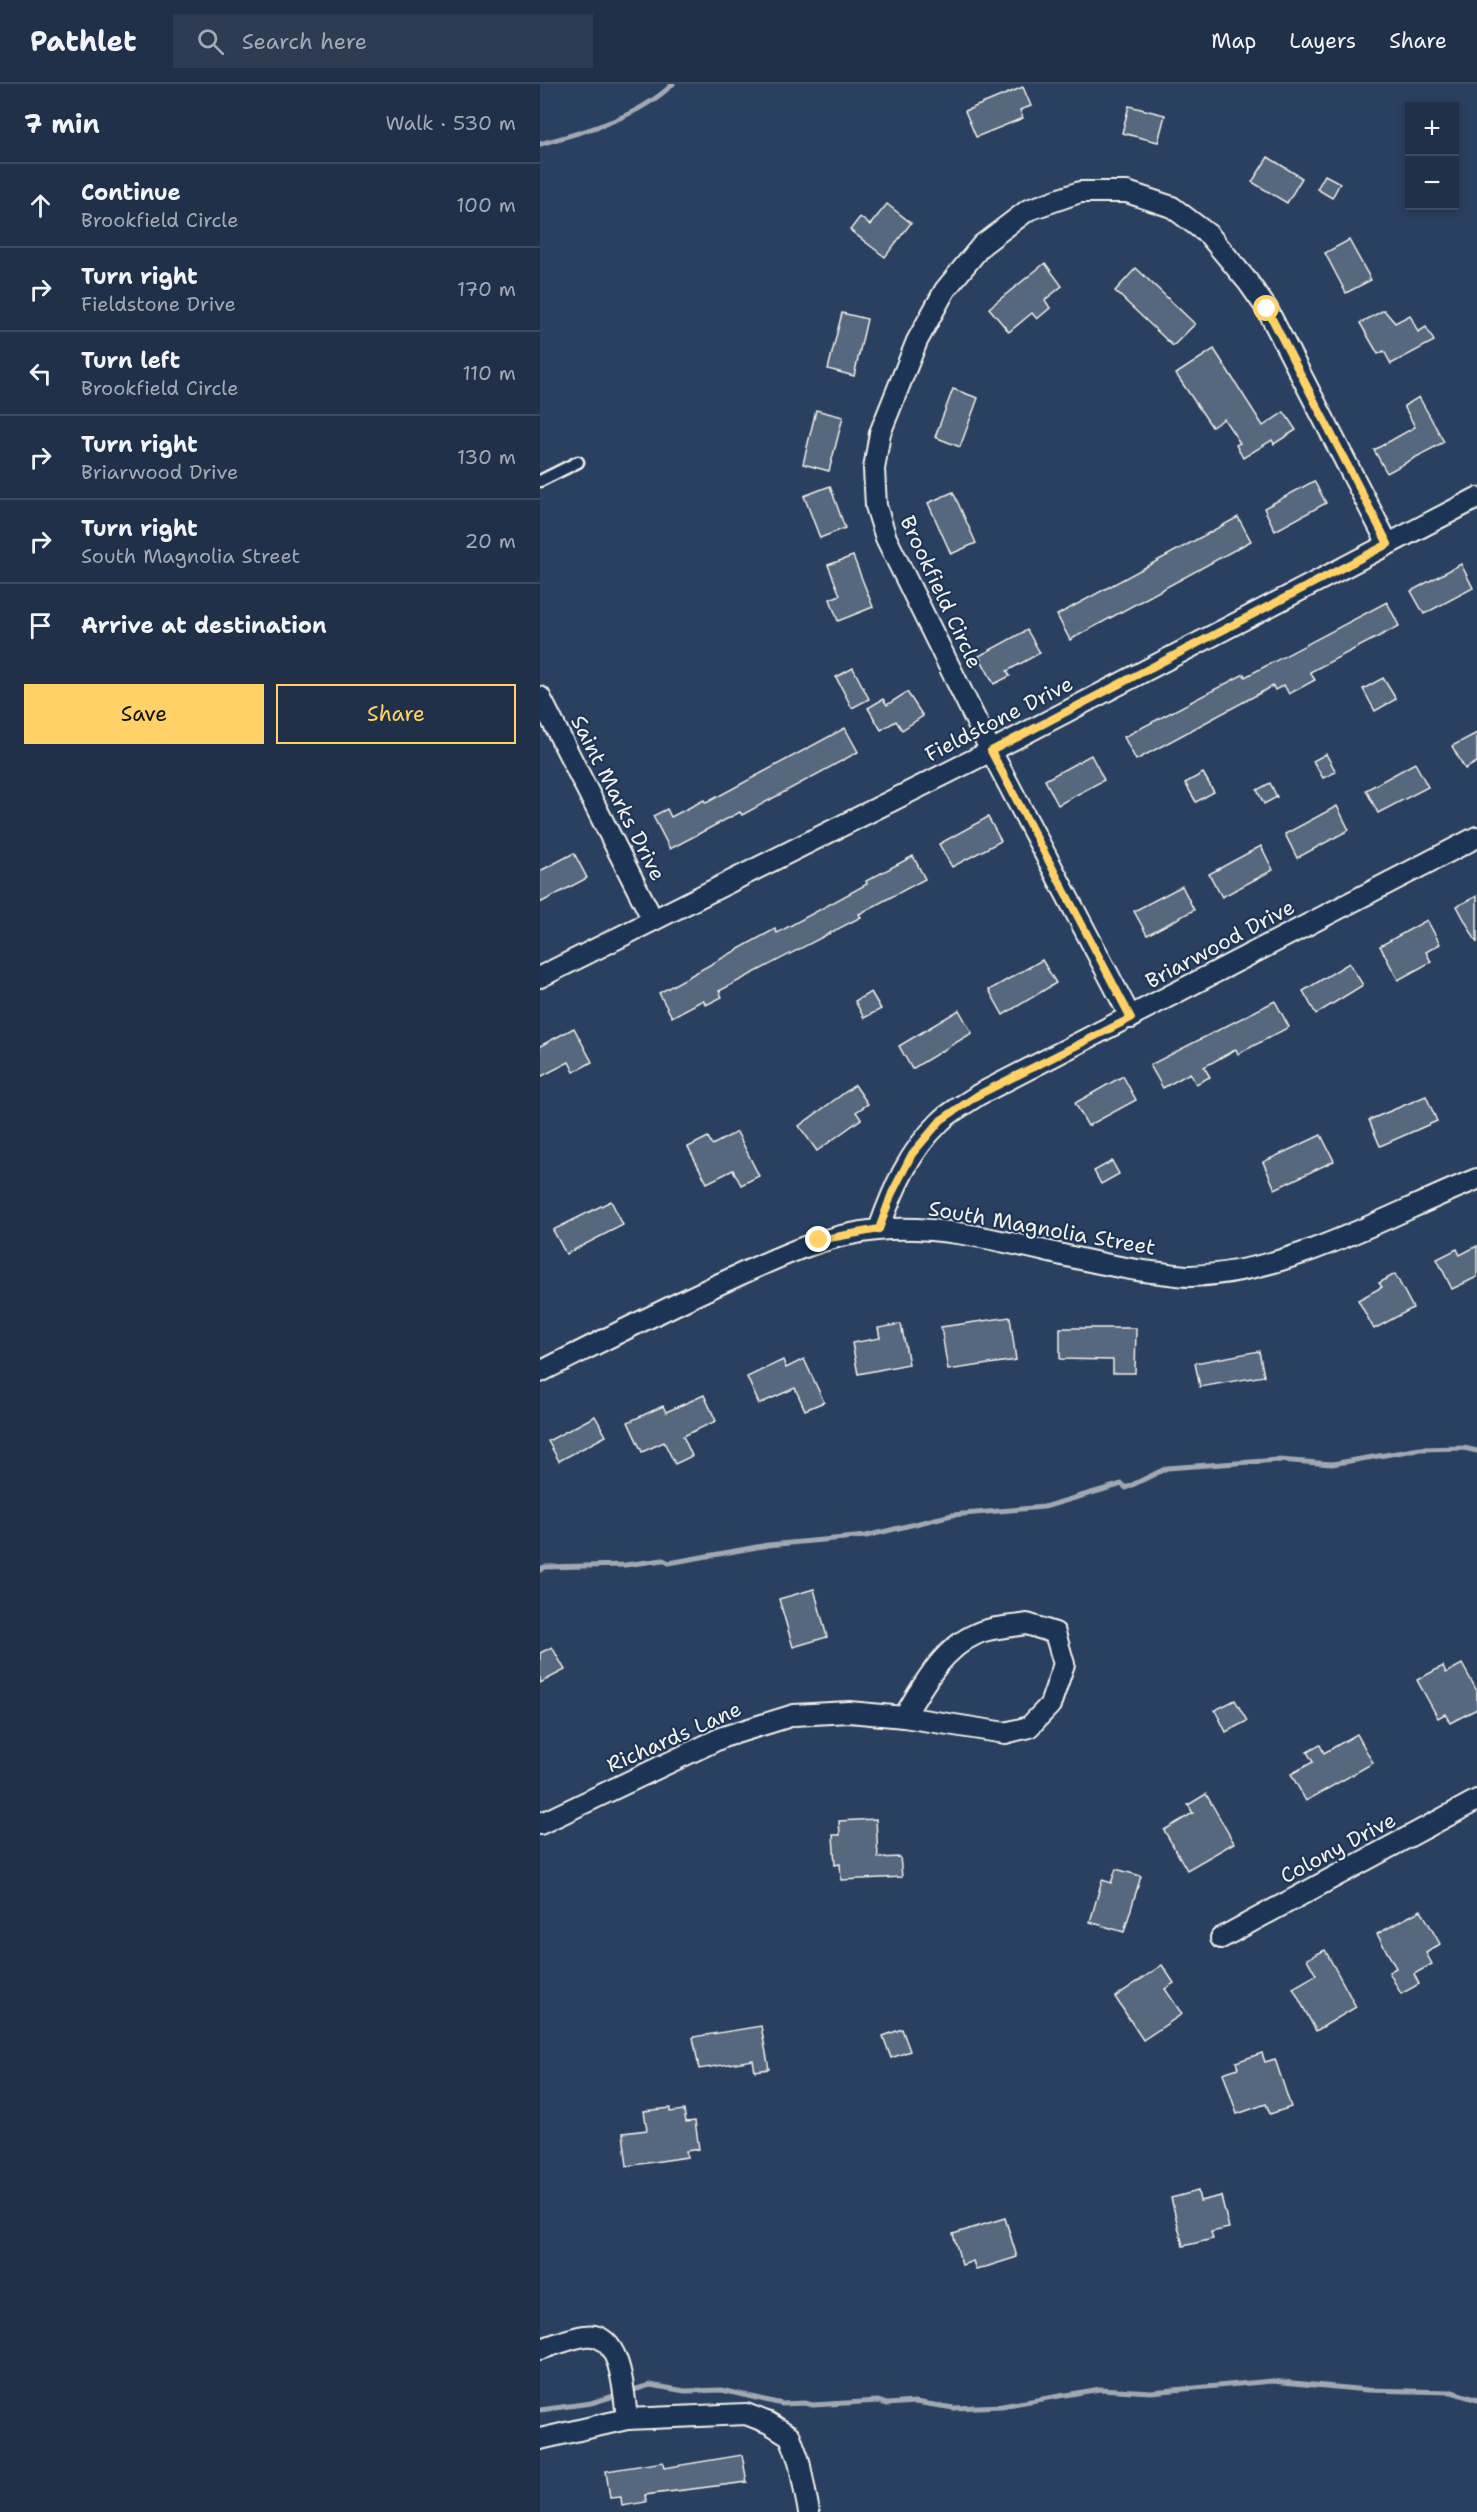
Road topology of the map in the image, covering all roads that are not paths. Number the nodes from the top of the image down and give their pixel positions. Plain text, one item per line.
1 (578, 462) dead end
2 (540, 481) edge
3 (1477, 498) edge
4 (1388, 544) junction
5 (540, 698) edge
6 (991, 751) junction
7 (1477, 837) edge
8 (653, 920) junction
9 (540, 977) edge
10 (1131, 1018) junction
11 (1477, 1179) edge
12 (879, 1229) junction
13 (540, 1372) edge
14 (904, 1717) junction
15 (1477, 1800) edge
16 (540, 1824) edge
17 (1221, 1938) dead end
18 (540, 2349) edge
19 (627, 2419) junction
20 (540, 2439) edge
21 (809, 2512) edge

1 - 2 lane
3 - 4 street, Fieldstone Drive
4 - 6 street, Fieldstone Drive
4 - 6 street, Brookfield Circle
5 - 8 street, Saint Marks Drive
6 - 8 street, Fieldstone Drive
6 - 10 street, Brookfield Circle
7 - 10 street, Briarwood Drive
8 - 9 street, Fieldstone Drive
10 - 12 street, Briarwood Drive
11 - 12 street, South Magnolia Street
12 - 13 street, South Magnolia Street
14 - 14 street, Richards Lane
14 - 16 street, Richards Lane
15 - 17 street, Colony Drive
18 - 19 street
19 - 20 street
19 - 21 street

